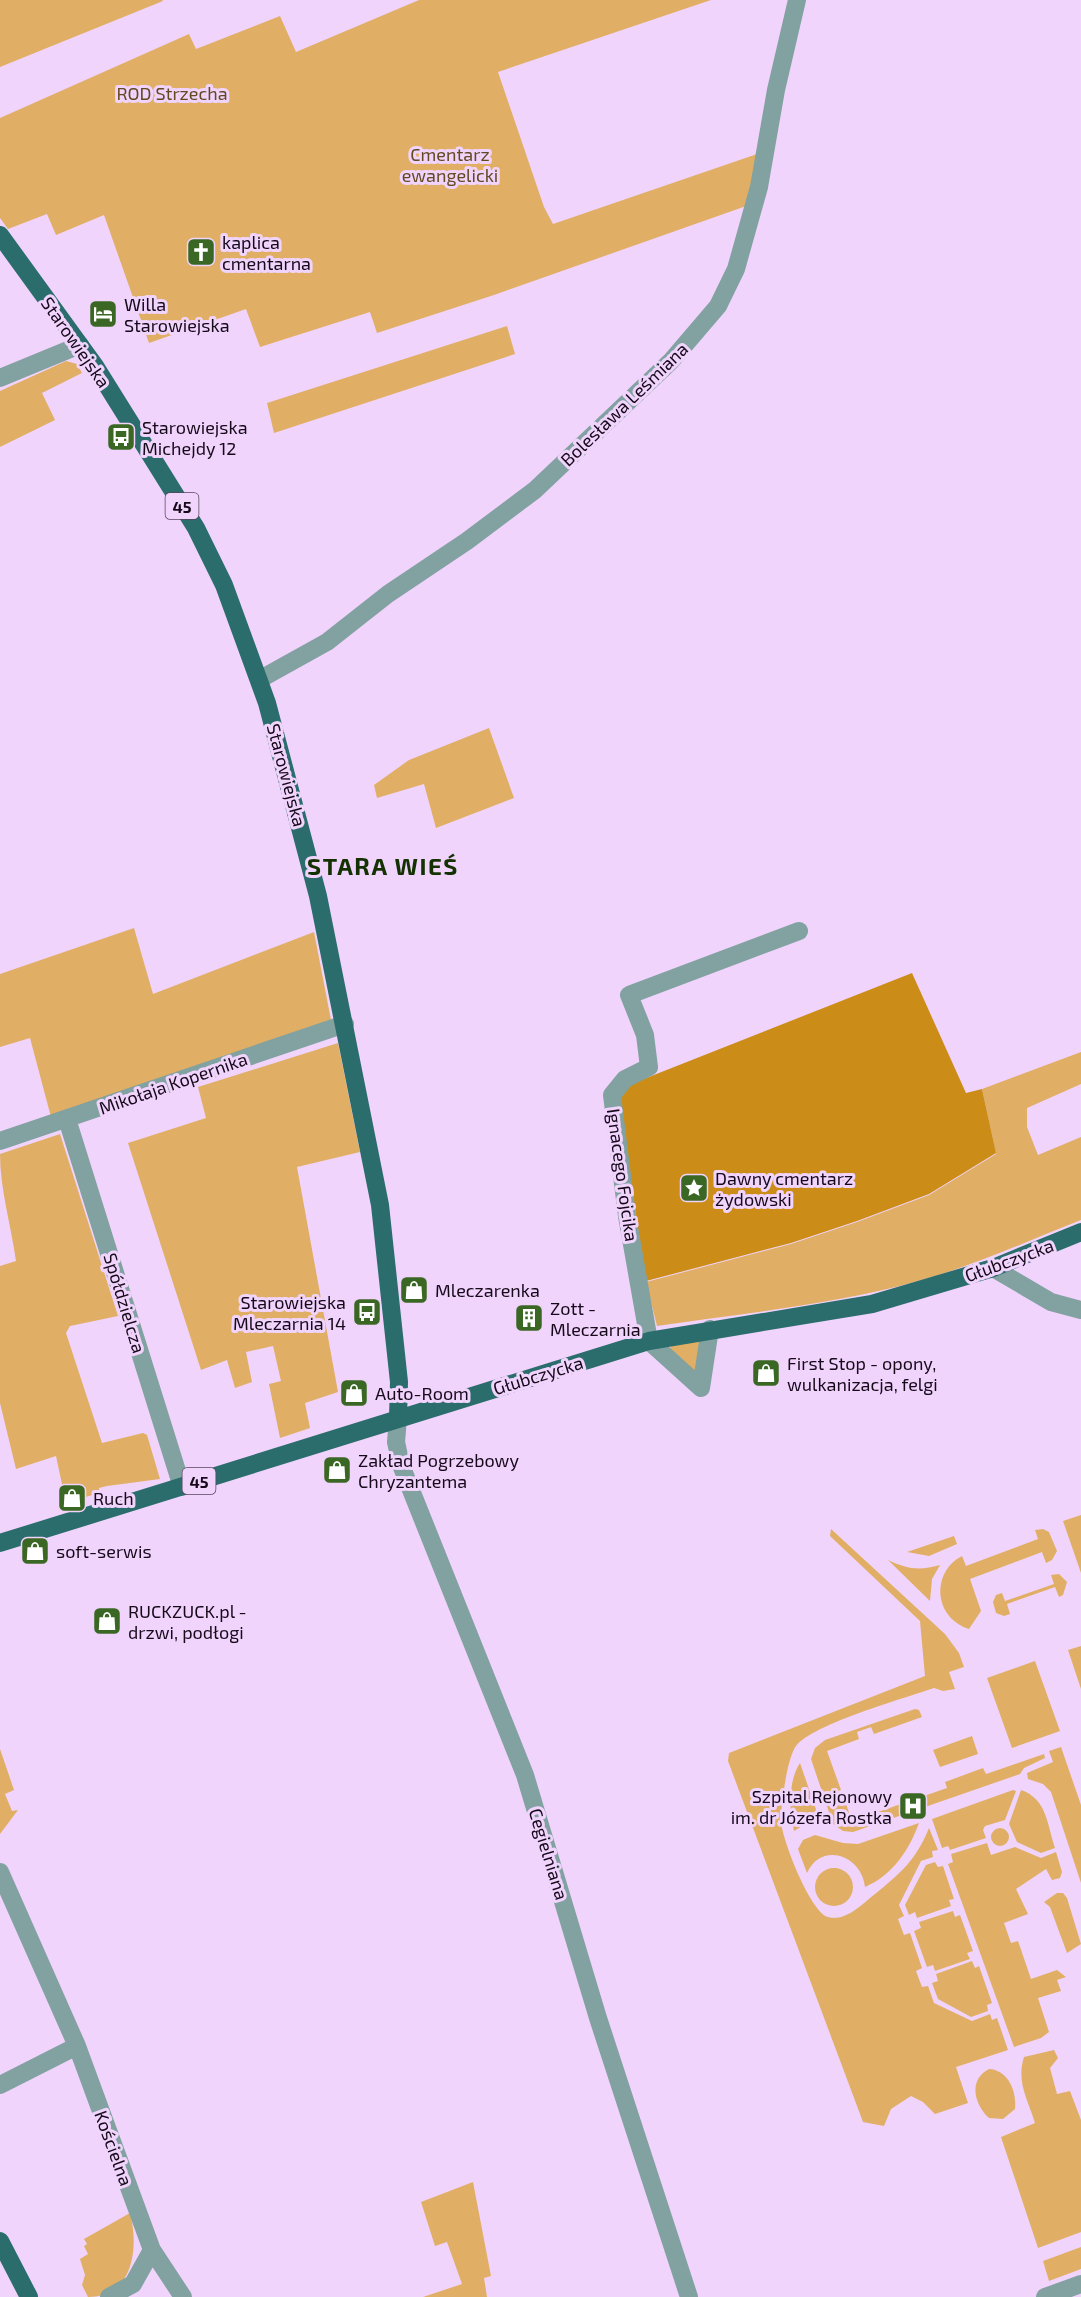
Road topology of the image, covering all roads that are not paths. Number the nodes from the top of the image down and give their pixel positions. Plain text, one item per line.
1 (797, 0) edge
2 (0, 235) edge
3 (80, 345) junction
4 (0, 378) edge
5 (264, 677) dead end
6 (799, 931) dead end
7 (345, 1024) junction
8 (67, 1119) junction
9 (0, 1141) edge
10 (1081, 1232) edge
11 (993, 1268) junction
12 (1081, 1310) edge
13 (710, 1329) junction
14 (649, 1341) junction
15 (398, 1418) junction
16 (182, 1487) junction
17 (0, 1543) edge
18 (0, 1872) edge
19 (77, 2046) junction
20 (0, 2085) edge
21 (0, 2241) edge
22 (152, 2250) junction
23 (1081, 2284) edge
24 (29, 2297) edge
25 (109, 2297) edge
26 (183, 2297) edge
27 (689, 2297) edge
28 (1045, 2297) edge

1 - 5 street, Bolesława Leśmiana
2 - 3 main road, Starowiejska / 45
3 - 4 street
3 - 7 main road, Starowiejska / 45
6 - 14 street, Ignacego Fojcika
7 - 8 street, Mikołaja Kopernika
7 - 15 main road, Starowiejska / 45
8 - 9 street, Mikołaja Kopernika
8 - 16 street, Spółdzielcza
10 - 11 main road, Głubczycka
11 - 12 street
11 - 13 main road, Głubczycka
13 - 14 main road, Głubczycka
13 - 14 street
14 - 15 main road, Głubczycka
15 - 16 main road, Głubczycka / 45
15 - 27 street, Cegielniana
16 - 17 main road, Głubczycka / 45
18 - 19 street, Kościelna
19 - 20 street
19 - 22 street, Kościelna
21 - 24 main road
22 - 25 street
22 - 26 street, Kościelna
23 - 28 street

